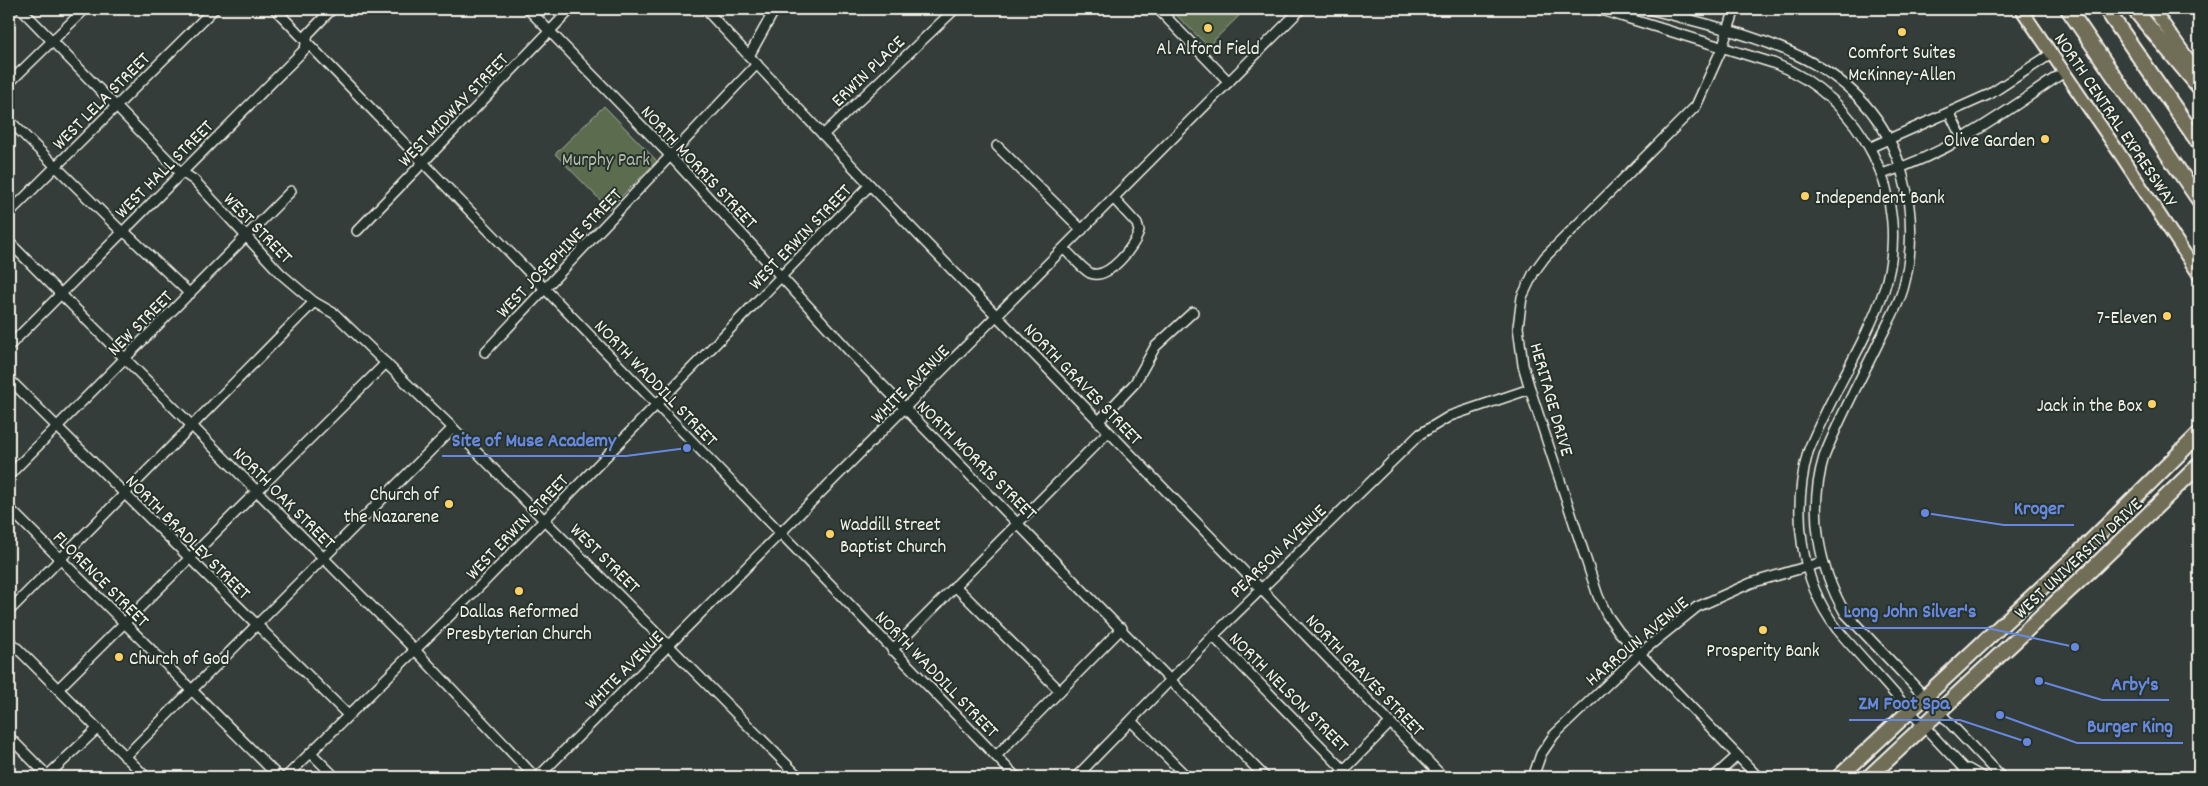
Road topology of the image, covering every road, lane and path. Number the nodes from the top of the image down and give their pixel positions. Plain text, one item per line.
1 (21, 9) edge
2 (85, 9) edge
3 (214, 9) edge
4 (275, 9) edge
5 (332, 9) edge
6 (528, 9) edge
7 (571, 9) edge
8 (705, 9) edge
9 (775, 9) edge
10 (955, 9) edge
11 (1158, 9) edge
12 (1301, 9) edge
13 (1598, 9) edge
14 (1649, 9) edge
15 (1735, 9) edge
16 (2020, 9) edge
17 (2068, 9) edge
18 (2106, 9) edge
19 (2134, 9) edge
20 (2153, 9) edge
21 (1728, 30) junction
22 (549, 31) junction
23 (52, 41) junction
24 (307, 42) junction
25 (1722, 48) junction
26 (2051, 54) junction
27 (749, 56) junction
28 (757, 64) junction
29 (2064, 72) junction
30 (2199, 74) edge
31 (1229, 82) junction
32 (9, 83) edge
33 (2199, 87) edge
34 (116, 108) junction
35 (1950, 114) junction
36 (9, 120) edge
37 (823, 135) junction
38 (1889, 138) junction
39 (1963, 140) junction
40 (2199, 143) edge
41 (997, 146) dead end
42 (1870, 147) junction
43 (670, 157) junction
44 (424, 162) junction
45 (56, 168) junction
46 (1901, 168) junction
47 (182, 172) junction
48 (1882, 174) junction
49 (870, 185) junction
50 (291, 190) dead end
51 (1114, 198) junction
52 (2199, 200) edge
53 (9, 213) edge
54 (1082, 230) junction
55 (357, 231) dead end
56 (122, 232) junction
57 (246, 237) junction
58 (9, 242) edge
59 (1064, 249) junction
60 (2199, 275) edge
61 (782, 276) junction
62 (546, 290) junction
63 (190, 294) junction
64 (60, 295) junction
65 (314, 302) junction
66 (1193, 312) dead end
67 (997, 317) junction
68 (9, 346) edge
69 (485, 352) dead end
70 (124, 360) junction
71 (386, 363) junction
72 (9, 379) edge
73 (1530, 390) junction
74 (657, 404) junction
75 (906, 409) junction
76 (1098, 422) junction
77 (190, 426) junction
78 (56, 427) junction
79 (453, 428) junction
80 (1108, 432) junction
81 (2199, 434) edge
82 (2199, 465) edge
83 (9, 475) edge
84 (257, 491) junction
85 (123, 494) junction
86 (9, 508) edge
87 (546, 520) junction
88 (1018, 522) junction
89 (782, 534) junction
90 (323, 558) junction
91 (60, 559) junction
92 (189, 559) junction
93 (1823, 562) junction
94 (1807, 566) junction
95 (955, 586) junction
96 (1260, 589) junction
97 (9, 611) edge
98 (124, 623) junction
99 (256, 626) junction
100 (1122, 628) junction
101 (1212, 636) junction
102 (9, 640) edge
103 (670, 645) junction
104 (415, 650) junction
105 (892, 650) junction
106 (1640, 654) junction
107 (1170, 679) junction
108 (58, 689) junction
109 (192, 690) junction
110 (1060, 691) junction
111 (1925, 697) junction
112 (1910, 711) junction
113 (1939, 712) junction
114 (348, 715) junction
115 (1132, 722) junction
116 (1390, 723) junction
117 (1924, 726) junction
118 (97, 729) junction
119 (9, 737) edge
120 (311, 753) junction
121 (996, 756) junction
122 (1737, 756) junction
123 (125, 757) junction
124 (1959, 764) junction
125 (1344, 770) junction
126 (47, 777) edge
127 (146, 777) edge
128 (279, 777) edge
129 (286, 777) edge
130 (335, 777) edge
131 (536, 777) edge
132 (800, 777) edge
133 (1016, 777) edge
134 (1076, 777) edge
135 (1187, 777) edge
136 (1265, 777) edge
137 (1337, 777) edge
138 (1443, 777) edge
139 (1533, 777) edge
140 (1714, 777) edge
141 (1758, 777) edge
142 (1839, 777) edge
143 (1869, 777) edge
144 (1972, 777) edge
145 (1982, 777) edge
146 (2001, 777) edge

1 - 23 street, WEST STREET
2 - 23 street
3 - 34 street, WEST LELA STREET
4 - 24 street, NORTH WADDILL STREET
5 - 24 street, WEST HALL STREET
6 - 22 street, NORTH MORRIS STREET
7 - 22 street, WEST MIDWAY STREET
8 - 27 street, NORTH GRAVES STREET
9 - 27 street
10 - 37 street, ERWIN PLACE
11 - 31 street
12 - 31 street, WHITE AVENUE
13 - 25 street
14 - 21 street
15 - 21 street, HERITAGE DRIVE
16 - 26 main road, NORTH CENTRAL EXPRESSWAY
17 - 52 highway
18 - 40 highway
19 - 33 highway
20 - 30 main road
21 - 25 street, HERITAGE DRIVE
21 - 38 street
22 - 43 street, NORTH MORRIS STREET
22 - 44 street, WEST MIDWAY STREET
23 - 32 street
23 - 34 street, WEST STREET
24 - 44 street, NORTH WADDILL STREET
24 - 47 street, WEST HALL STREET
25 - 42 street
25 - 73 street, HERITAGE DRIVE
26 - 29 main road, NORTH CENTRAL EXPRESSWAY
26 - 35 street
27 - 28 street, NORTH GRAVES STREET
28 - 37 street, NORTH GRAVES STREET
28 - 43 street, WEST JOSEPHINE STREET
29 - 39 street
29 - 60 main road, NORTH CENTRAL EXPRESSWAY
31 - 51 street, WHITE AVENUE
34 - 45 street, WEST LELA STREET
34 - 47 street, WEST STREET
35 - 38 street
35 - 39 street
36 - 45 street
37 - 49 street, NORTH GRAVES STREET
38 - 42 street
38 - 46 street
39 - 46 street
41 - 54 street
42 - 48 street
43 - 61 street, NORTH MORRIS STREET
43 - 62 street, WEST JOSEPHINE STREET
44 - 55 street, WEST MIDWAY STREET
44 - 62 street, NORTH WADDILL STREET
45 - 53 street, WEST LELA STREET
45 - 56 street
46 - 48 street
46 - 93 street
47 - 56 street, WEST HALL STREET
47 - 57 street, WEST STREET
48 - 94 street
49 - 61 street, WEST ERWIN STREET
49 - 67 street, NORTH GRAVES STREET
50 - 57 street, NEW STREET
51 - 54 street, WHITE AVENUE
51 - 59 street
54 - 59 street, WHITE AVENUE
56 - 63 street
56 - 64 street, WEST HALL STREET
57 - 63 street, NEW STREET
57 - 65 street, WEST STREET
58 - 64 street, NORTH OAK STREET
59 - 67 street, WHITE AVENUE
61 - 74 street, WEST ERWIN STREET
61 - 75 street, NORTH MORRIS STREET
62 - 69 street, WEST JOSEPHINE STREET
62 - 74 street, NORTH WADDILL STREET
63 - 70 street, NEW STREET
64 - 68 street, WEST HALL STREET
64 - 70 street, NORTH OAK STREET
65 - 71 street, WEST STREET
65 - 77 street
66 - 76 street
67 - 75 street, WHITE AVENUE
67 - 76 street, NORTH GRAVES STREET
70 - 77 street, NORTH OAK STREET
70 - 78 street, NEW STREET
71 - 79 street, WEST STREET
71 - 84 street
72 - 78 street, NORTH BRADLEY STREET
73 - 96 street, PEARSON AVENUE
73 - 106 street, HERITAGE DRIVE
74 - 87 street, WEST ERWIN STREET
74 - 89 street, NORTH WADDILL STREET
75 - 88 street, NORTH MORRIS STREET
75 - 89 street, WHITE AVENUE
76 - 80 street, NORTH GRAVES STREET
77 - 84 street, NORTH OAK STREET
77 - 85 street
78 - 83 street, NEW STREET
78 - 85 street, NORTH BRADLEY STREET
79 - 87 street, WEST STREET
79 - 90 street
80 - 88 street
80 - 96 street, NORTH GRAVES STREET
81 - 111 highway, WEST UNIVERSITY DRIVE
82 - 113 highway, WEST UNIVERSITY DRIVE
84 - 90 street, NORTH OAK STREET
84 - 92 street
85 - 91 street
85 - 92 street, NORTH BRADLEY STREET
86 - 91 street, FLORENCE STREET
87 - 103 street, WEST STREET
87 - 104 street, WEST ERWIN STREET
88 - 95 street
88 - 100 street, NORTH MORRIS STREET
89 - 103 street, WHITE AVENUE
89 - 105 street, NORTH WADDILL STREET
90 - 99 street
90 - 104 street, NORTH OAK STREET
91 - 97 street
91 - 98 street, FLORENCE STREET
92 - 98 street
92 - 99 street, NORTH BRADLEY STREET
93 - 94 street, HARROUN AVENUE
93 - 111 street
94 - 106 street, HARROUN AVENUE
94 - 112 street
95 - 105 street
95 - 110 street
96 - 101 street, PEARSON AVENUE
96 - 116 street, NORTH GRAVES STREET
98 - 108 street
98 - 109 street, FLORENCE STREET
99 - 109 street
99 - 114 street, NORTH BRADLEY STREET
100 - 107 street, NORTH MORRIS STREET
100 - 110 street
101 - 107 street, PEARSON AVENUE
101 - 125 street, NORTH NELSON STREET
102 - 108 street
103 - 131 street, WHITE AVENUE
103 - 132 street, WEST STREET
104 - 114 street, WEST ERWIN STREET
104 - 131 street, NORTH OAK STREET
105 - 121 street, NORTH WADDILL STREET
106 - 122 street, HERITAGE DRIVE
106 - 139 street, HARROUN AVENUE
107 - 115 street, PEARSON AVENUE
107 - 136 street, NORTH MORRIS STREET
108 - 118 street
109 - 123 street
109 - 128 street, FLORENCE STREET
110 - 121 street
111 - 112 highway, WEST UNIVERSITY DRIVE
111 - 113 street
112 - 117 street
112 - 142 highway, WEST UNIVERSITY DRIVE
113 - 117 highway, WEST UNIVERSITY DRIVE
113 - 146 street
114 - 120 street, WEST ERWIN STREET
115 - 134 street, PEARSON AVENUE
115 - 135 street
116 - 125 street
116 - 138 street, NORTH GRAVES STREET
117 - 124 street
117 - 143 highway, WEST UNIVERSITY DRIVE
118 - 123 street
118 - 126 street
119 - 126 street
120 - 129 street, WEST ERWIN STREET
120 - 130 street
121 - 133 street, NORTH WADDILL STREET
122 - 140 street
122 - 141 street, HERITAGE DRIVE
123 - 127 street
124 - 144 street
124 - 145 street
125 - 137 street

